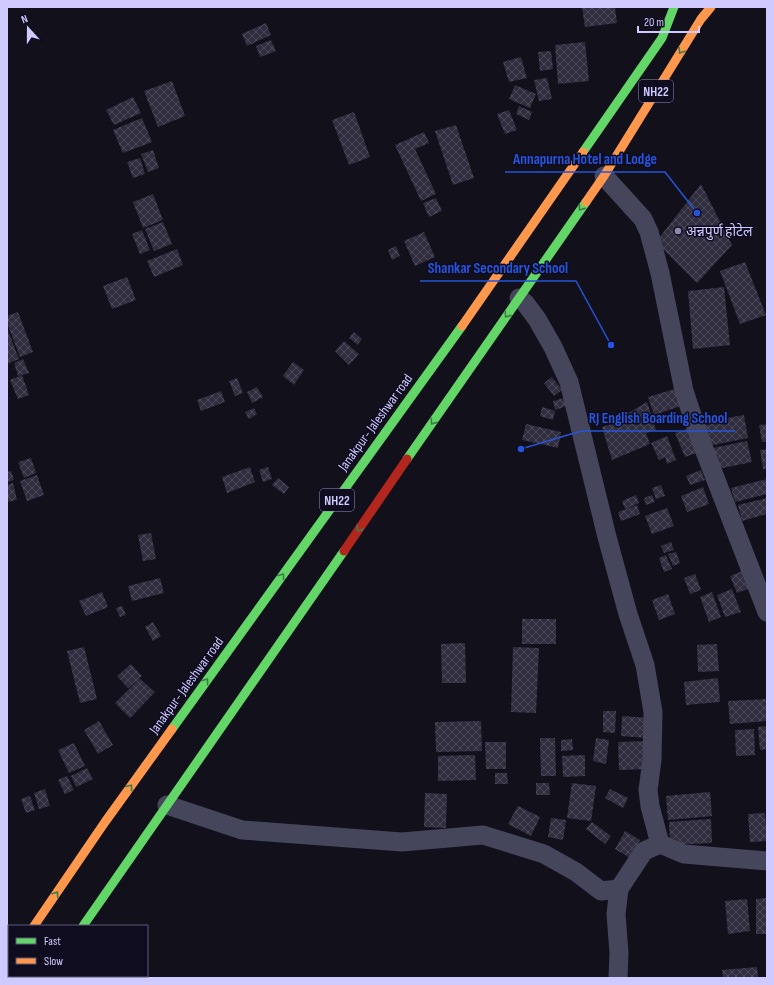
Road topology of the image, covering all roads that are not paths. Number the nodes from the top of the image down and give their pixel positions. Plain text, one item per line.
1 (674, 7) edge
2 (711, 7) edge
3 (604, 176) junction
4 (519, 298) junction
5 (767, 612) edge
6 (167, 805) junction
7 (660, 844) junction
8 (767, 861) edge
9 (620, 889) junction
10 (35, 925) edge
11 (84, 925) edge
12 (618, 978) edge

10 -> 1 highway, Janakpur- Jaleshwar road / NH22
2 -> 3 highway, NH22
3 -> 4 highway, NH22
3 - 5 street
4 -> 6 highway, NH22
4 - 7 street
6 - 9 street
6 - 11 highway, NH22
7 - 8 street
7 - 9 street
9 - 12 street

